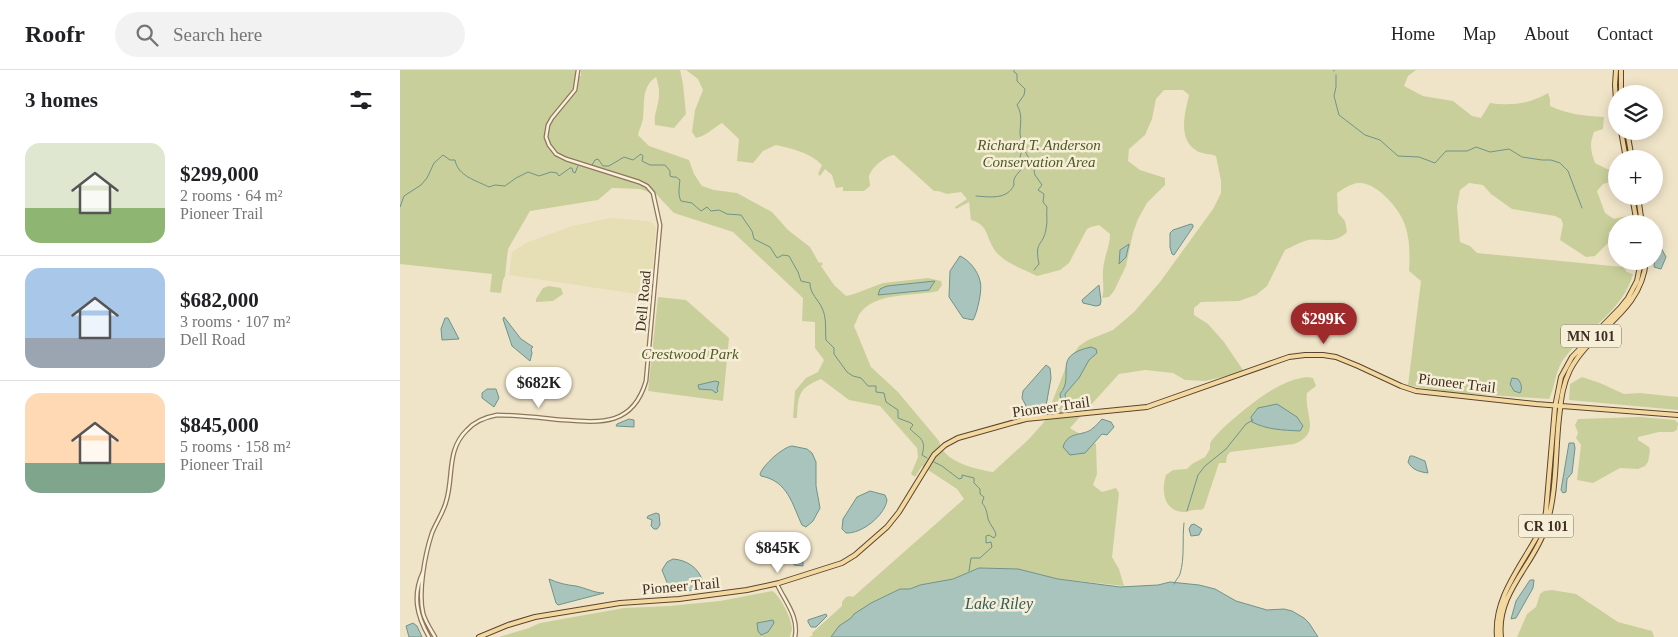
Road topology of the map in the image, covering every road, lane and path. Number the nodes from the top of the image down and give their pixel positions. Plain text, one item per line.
1 (578, 70) edge
2 (1616, 70) edge
3 (1621, 70) edge
4 (1615, 85) edge
5 (1621, 85) edge
6 (1639, 270) edge
7 (1644, 270) edge
8 (1561, 400) joint
9 (1555, 405) junction
10 (1560, 406) junction
11 (1678, 415) edge
12 (1553, 432) joint
13 (424, 571) junction
14 (777, 584) junction
15 (429, 637) edge
16 (435, 637) edge
17 (479, 637) edge
18 (795, 637) edge
19 (1497, 637) edge
20 (1501, 637) edge

1 - 13 street, Dell Road
2 - 4 main road
3 - 5 main road
6 - 9 main road, MN 101
7 - 8 main road, MN 101
8 - 10 main road, CR 101
9 - 10 main road, Pioneer Trail
9 - 12 main road, MN 101
9 - 14 main road, Pioneer Trail
10 - 11 main road, Pioneer Trail
10 - 20 main road, CR 101
12 - 19 main road, CR 101
13 - 15 street, Dell Road
13 - 16 street, Dell Road
14 - 17 main road, Pioneer Trail
14 - 18 street

